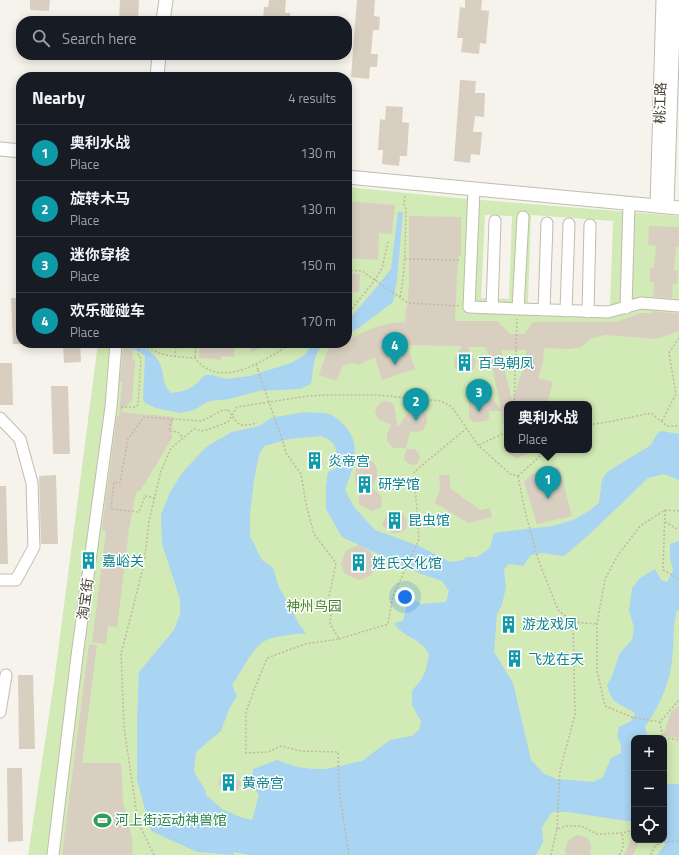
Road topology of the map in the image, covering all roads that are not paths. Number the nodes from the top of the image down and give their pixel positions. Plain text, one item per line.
1 (166, 0) edge
2 (663, 0) edge
3 (674, 0) edge
4 (164, 16) edge
5 (159, 60) edge
6 (157, 72) edge
7 (0, 149) edge
8 (16, 151) edge
9 (352, 178) edge
10 (474, 189) junction
11 (629, 204) junction
12 (668, 207) edge
13 (523, 217) dead end
14 (495, 221) dead end
15 (547, 223) dead end
16 (569, 224) dead end
17 (590, 225) dead end
18 (679, 306) edge
19 (492, 308) junction
20 (626, 308) junction
21 (518, 309) junction
22 (544, 310) junction
23 (566, 311) junction
24 (588, 312) junction
25 (116, 348) edge
26 (0, 418) edge
27 (0, 580) edge
28 (6, 675) dead end
29 (0, 712) edge
30 (53, 855) edge

1 - 4 street
2 - 12 street, 桃江路
3 - 12 street, 桃江路
5 - 6 street
7 - 8 street
9 - 10 street
10 - 11 street
10 - 19 street
11 - 12 street
11 - 20 street
13 - 21 street
14 - 19 street
15 - 22 street
16 - 23 street
17 - 24 street
18 - 20 street
19 - 21 street
20 - 24 street
21 - 22 street
22 - 23 street
23 - 24 street
25 - 30 street, 淘宝街
26 - 27 street
28 - 29 street

